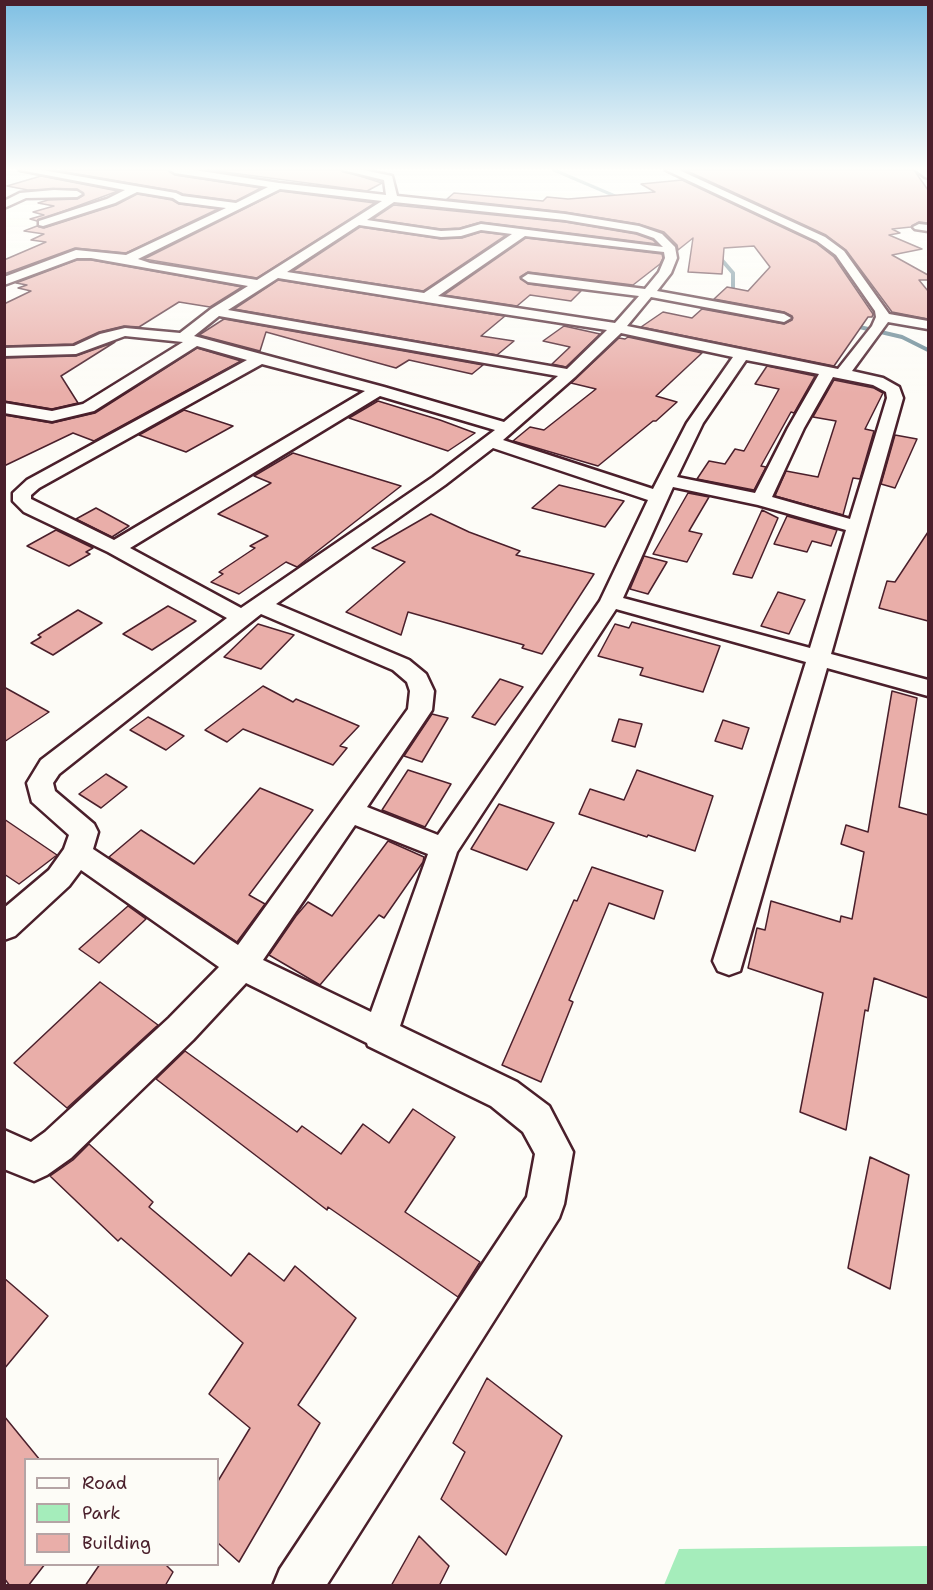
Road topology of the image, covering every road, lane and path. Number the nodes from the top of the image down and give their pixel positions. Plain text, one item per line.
1 (158, 244) edge
2 (321, 244) edge
3 (505, 244) edge
4 (617, 244) edge
5 (665, 244) edge
6 (828, 244) edge
7 (670, 251) junction
8 (128, 259) junction
9 (276, 274) junction
10 (528, 278) dead end
11 (4, 281) edge
12 (258, 284) junction
13 (648, 293) junction
14 (426, 298) junction
15 (216, 312) junction
16 (784, 318) dead end
17 (928, 325) edge
18 (879, 326) junction
19 (618, 328) junction
20 (189, 340) junction
21 (4, 352) edge
22 (742, 355) junction
23 (259, 359) junction
24 (836, 372) junction
25 (570, 374) junction
26 (378, 390) junction
27 (4, 408) edge
28 (499, 435) junction
29 (662, 489) junction
30 (761, 500) junction
31 (857, 527) junction
32 (115, 548) junction
33 (611, 601) junction
34 (251, 611) junction
35 (818, 657) junction
36 (928, 688) edge
37 (351, 812) junction
38 (444, 849) junction
39 (78, 853) junction
40 (4, 927) edge
41 (729, 961) dead end
42 (242, 965) junction
43 (380, 1035) junction
44 (4, 1148) edge
45 (297, 1586) edge

1 - 8 street
2 - 9 street
3 - 14 street
4 - 7 street
5 - 7 street
6 - 18 street
7 - 13 street
8 - 11 street
8 - 12 street
9 - 12 street
9 - 14 street
10 - 13 street
12 - 15 street
13 - 16 street
13 - 19 street
14 - 19 street
15 - 20 street
15 - 25 street
17 - 18 street
18 - 24 street
19 - 22 street
19 - 25 street
20 - 21 street
20 - 23 street
20 - 27 street
22 - 24 street
22 - 29 street
23 - 26 street
23 - 32 street
24 - 30 street
24 - 31 street
25 - 28 street
26 - 28 street
26 - 32 street
28 - 29 street
28 - 34 street
29 - 30 street
29 - 33 street
30 - 31 street
31 - 35 street
32 - 34 street
33 - 35 street
33 - 38 street
34 - 37 street
34 - 39 street
35 - 36 street
35 - 41 street
37 - 38 street
37 - 42 street
38 - 43 street
39 - 40 street
39 - 42 street
42 - 43 street
42 - 44 street
43 - 45 street

